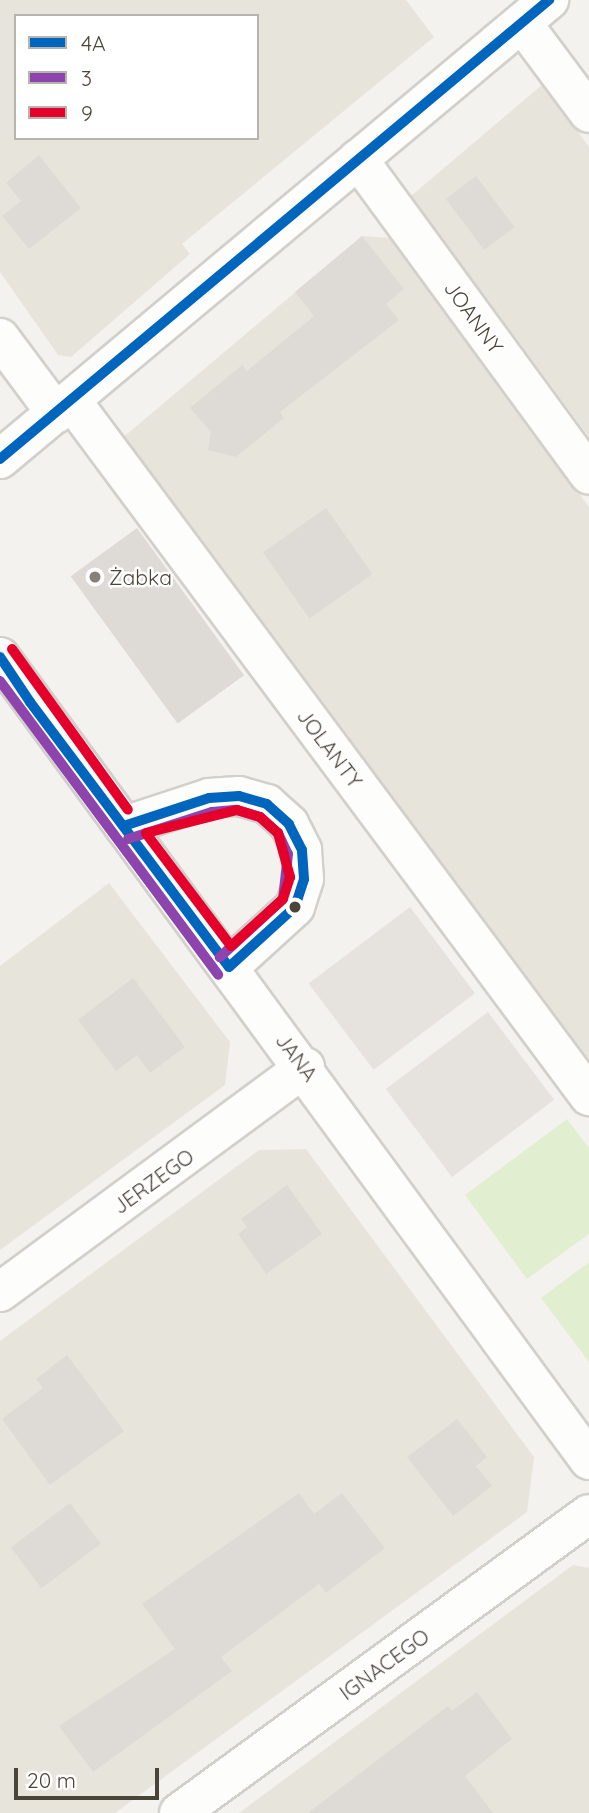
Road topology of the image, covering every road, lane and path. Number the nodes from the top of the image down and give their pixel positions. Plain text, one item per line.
1 (535, 11) edge
2 (589, 113) edge
3 (359, 159) junction
4 (0, 338) edge
5 (64, 407) junction
6 (0, 459) edge
7 (589, 475) edge
8 (0, 657) edge
9 (124, 826) junction
10 (229, 967) junction
11 (305, 1068) junction
12 (589, 1097) edge
13 (0, 1292) edge
14 (589, 1460) edge
15 (589, 1514) edge
16 (179, 1813) edge

1 - 2 street
1 - 3 street
3 - 5 street
3 - 7 street, JOANNY
4 - 5 street, JOLANTY
5 - 6 street
5 - 12 street, JOLANTY
8 - 9 street, JANA
9 - 10 street, JANA
9 - 10 street
10 - 11 street, JANA
11 - 13 street, JERZEGO
11 - 14 street, JANA
15 - 16 street, IGNACEGO

